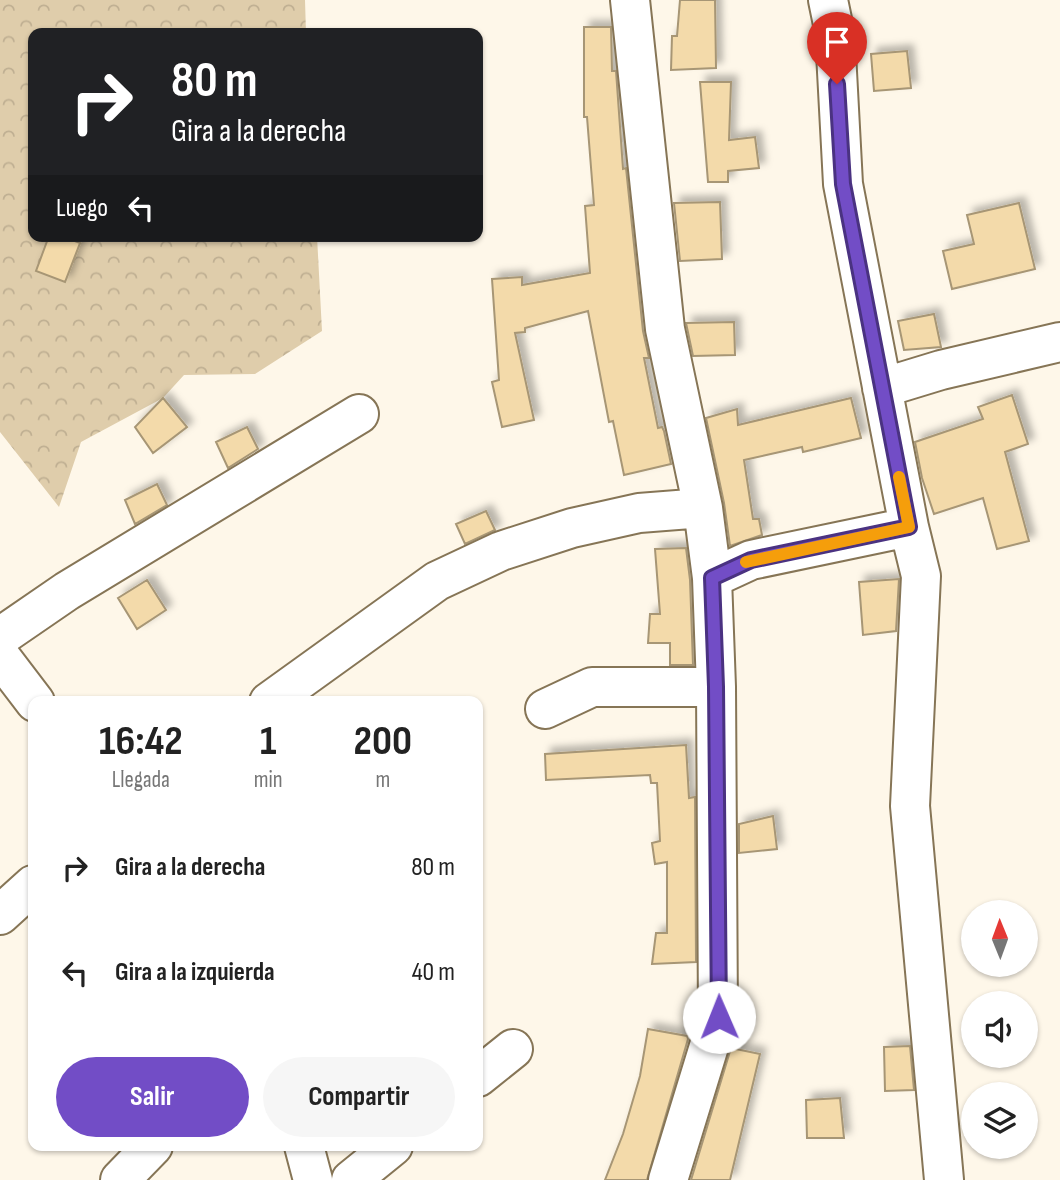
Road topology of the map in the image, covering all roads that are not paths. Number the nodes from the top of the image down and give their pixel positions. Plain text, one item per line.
1 (630, 0) edge
2 (828, 0) edge
3 (1060, 342) edge
4 (883, 388) junction
5 (359, 414) dead end
6 (703, 508) junction
7 (909, 527) junction
8 (712, 578) junction
9 (0, 637) edge
10 (0, 656) edge
11 (716, 687) junction
12 (30, 696) edge
13 (277, 696) edge
14 (545, 709) dead end
15 (28, 890) edge
16 (0, 915) edge
17 (513, 1049) dead end
18 (483, 1073) edge
19 (148, 1151) edge
20 (305, 1151) edge
21 (387, 1151) edge
22 (120, 1180) edge
23 (313, 1180) edge
24 (351, 1180) edge
25 (668, 1180) edge
26 (944, 1180) edge

1 - 6 street
2 - 4 street
3 - 4 street
4 - 7 street
5 - 9 street
6 - 8 street
6 - 13 street
7 - 8 street
7 - 26 street
8 - 11 street
10 - 12 street
11 - 14 street
11 - 25 street
15 - 16 street
17 - 18 street
19 - 22 street
20 - 23 street
21 - 24 street

